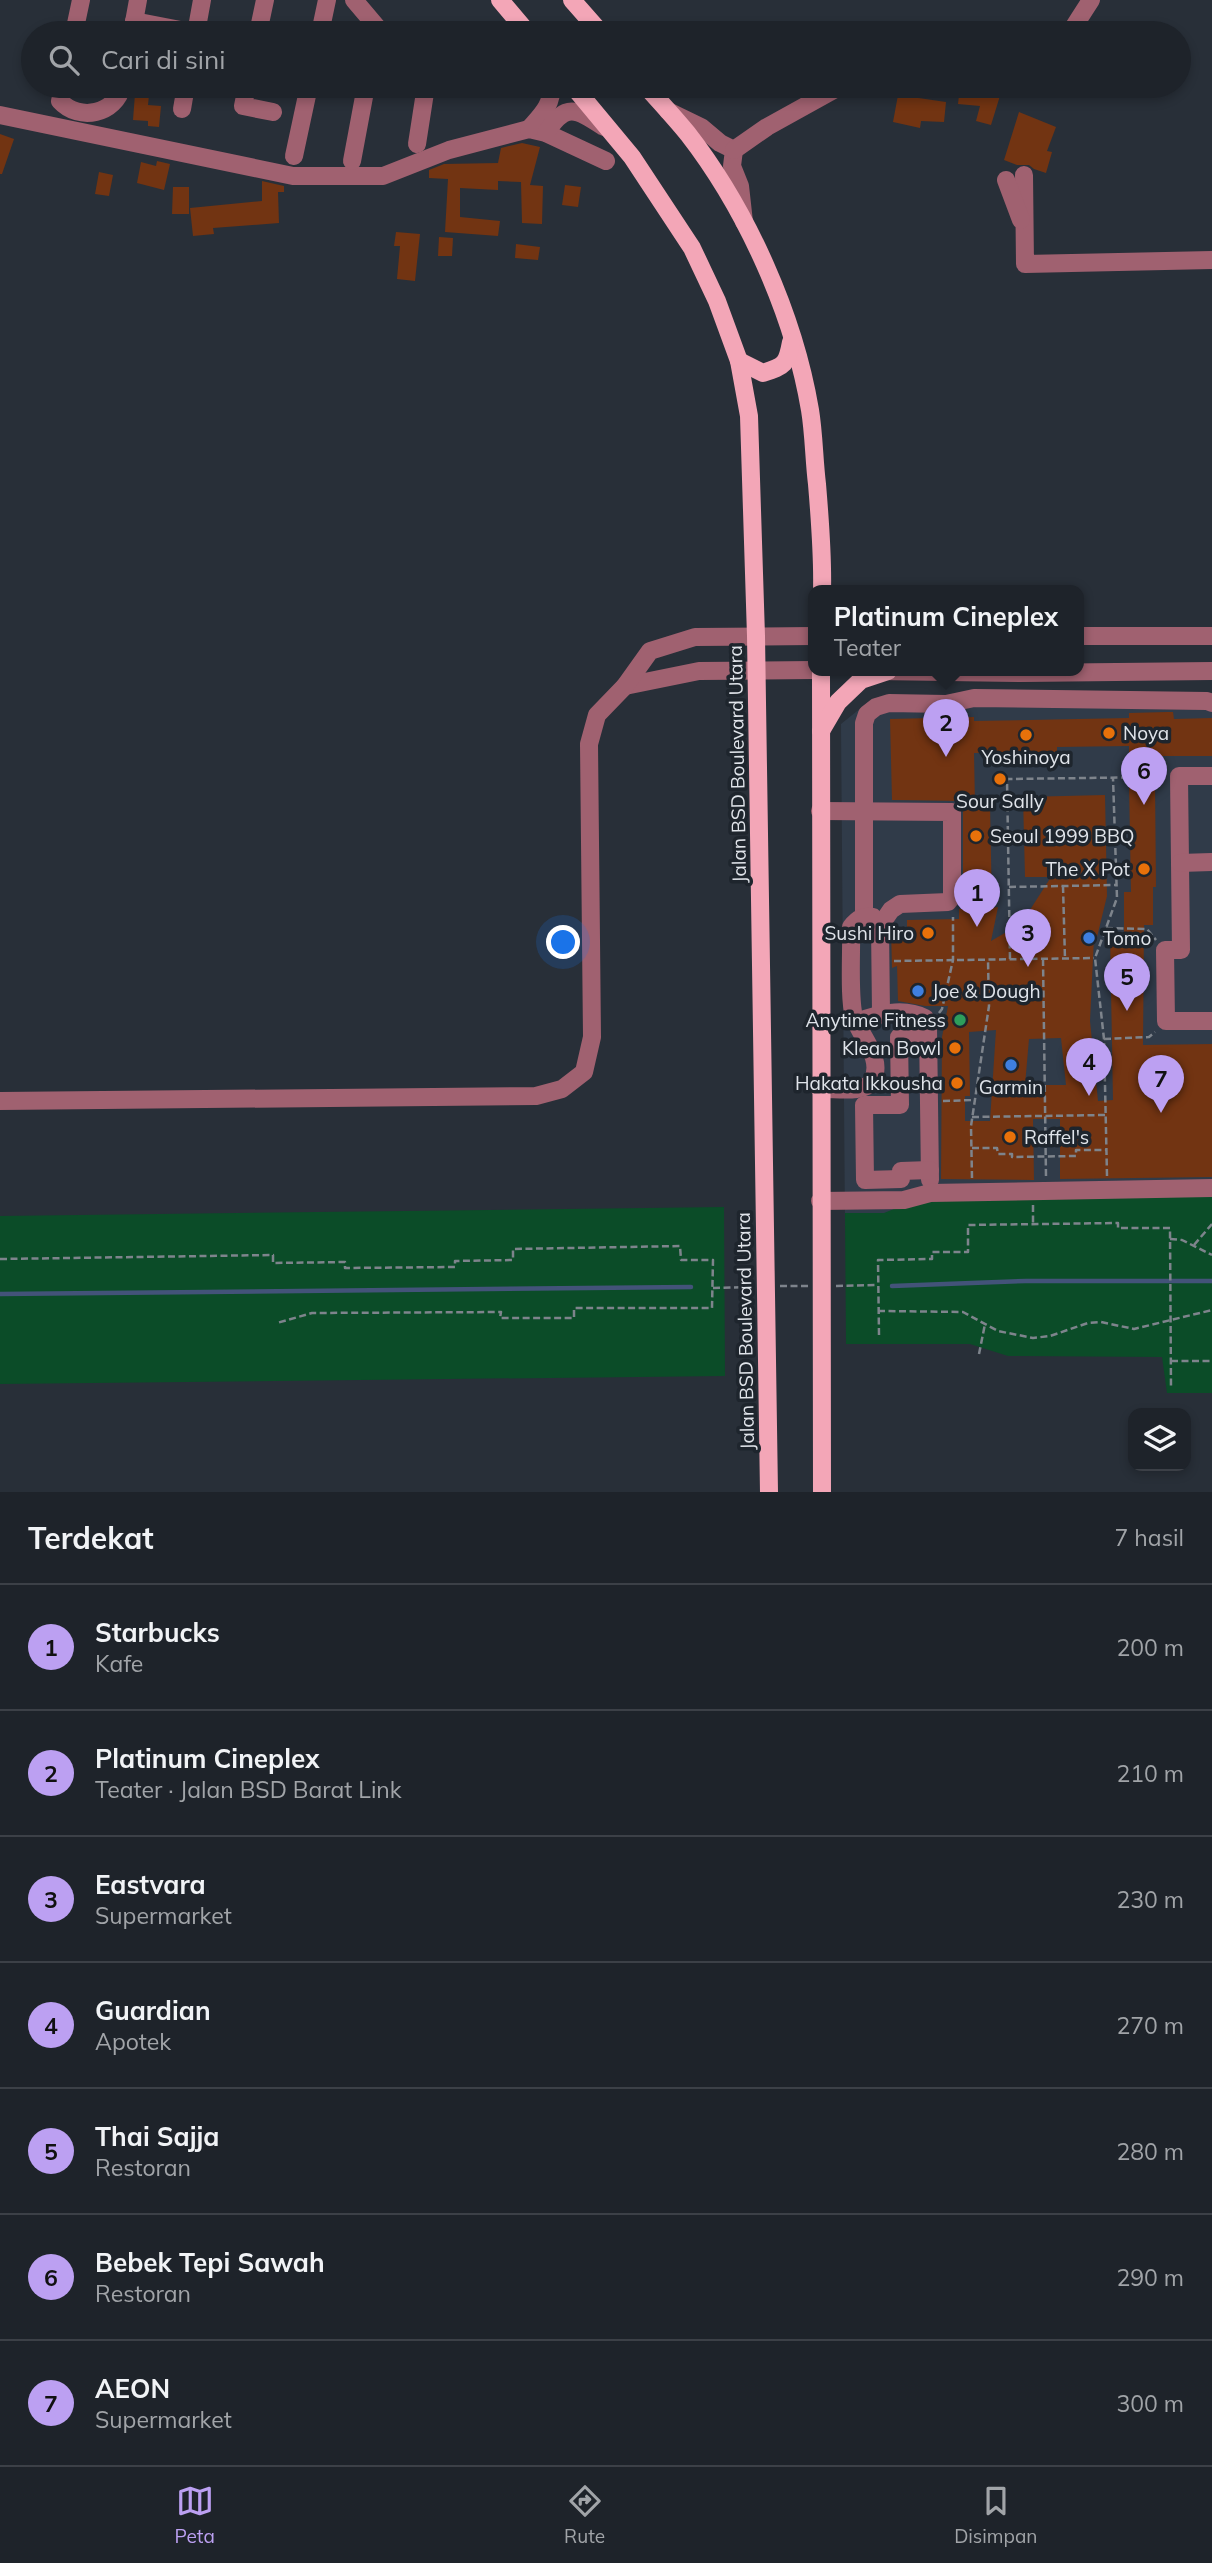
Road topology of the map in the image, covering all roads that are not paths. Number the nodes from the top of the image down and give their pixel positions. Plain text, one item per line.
1 (81, 0) edge
2 (138, 0) edge
3 (202, 0) edge
4 (265, 0) edge
5 (327, 0) edge
6 (354, 0) edge
7 (500, 0) edge
8 (572, 0) edge
9 (1091, 0) edge
10 (77, 21) edge
11 (134, 21) edge
12 (198, 21) edge
13 (261, 21) edge
14 (323, 21) edge
15 (370, 21) edge
16 (518, 21) edge
17 (590, 21) edge
18 (1078, 21) edge
19 (61, 98) edge
20 (115, 98) edge
21 (183, 98) edge
22 (245, 98) edge
23 (306, 98) edge
24 (364, 98) edge
25 (424, 98) edge
26 (551, 98) edge
27 (583, 98) edge
28 (657, 98) edge
29 (819, 98) edge
30 (181, 109) dead end
31 (668, 111) junction
32 (273, 112) dead end
33 (0, 115) edge
34 (537, 131) junction
35 (613, 133) junction
36 (417, 144) dead end
37 (734, 150) junction
38 (294, 156) dead end
39 (352, 161) dead end
40 (606, 161) dead end
41 (1024, 175) dead end
42 (1006, 180) dead end
43 (744, 223) junction
44 (1025, 229) junction
45 (1212, 260) edge
46 (792, 338) junction
47 (738, 361) junction
48 (825, 585) edge
49 (756, 636) junction
50 (808, 636) edge
51 (1084, 636) edge
52 (1212, 636) edge
53 (808, 670) edge
54 (756, 671) junction
55 (1212, 671) edge
56 (1084, 672) edge
57 (1146, 672) junction
58 (821, 676) edge
59 (873, 676) edge
60 (947, 676) edge
61 (625, 686) junction
62 (1146, 700) junction
63 (1212, 703) edge
64 (946, 704) junction
65 (820, 732) junction
66 (1212, 776) edge
67 (820, 811) junction
68 (864, 811) junction
69 (1212, 862) edge
70 (1180, 863) junction
71 (864, 916) junction
72 (880, 926) junction
73 (881, 1013) junction
74 (1212, 1021) edge
75 (856, 1022) junction
76 (928, 1031) junction
77 (820, 1089) junction
78 (0, 1101) edge
79 (930, 1170) junction
80 (1212, 1188) edge
81 (930, 1192) junction
82 (820, 1201) junction
83 (769, 1492) edge
84 (822, 1492) edge

1 - 10 street
2 - 11 street
3 - 12 street
4 - 13 street
5 - 14 street
6 - 15 street
7 - 16 main road
8 - 17 main road
9 - 18 street
19 - 20 street
21 - 30 street
22 - 32 street
23 - 38 street
24 - 39 street
25 - 36 street
26 - 34 street
27 - 35 main road, Jalan BSD Boulevard Utara
28 - 31 main road
29 - 37 street
31 - 37 street
31 - 43 main road
33 - 34 street
34 - 35 street
34 - 40 street
35 - 47 main road, Jalan BSD Boulevard Utara
37 - 43 street
41 - 44 street
42 - 44 street
43 - 46 main road
44 - 45 street
46 - 47 main road
46 - 48 main road
47 - 49 main road, Jalan BSD Boulevard Utara
49 - 50 street
49 - 54 main road, Jalan BSD Boulevard Utara
49 - 61 street
51 - 52 street
53 - 54 street
54 - 61 street
54 - 83 main road, Jalan BSD Boulevard Utara
55 - 57 street
56 - 57 street
57 - 62 street
58 - 65 main road
59 - 65 main road
60 - 64 street
61 - 78 street
62 - 63 street
62 - 64 street
64 - 68 street
65 - 67 main road
66 - 70 street
67 - 68 street
67 - 77 main road
68 - 71 street
68 - 72 street
69 - 70 street
70 - 74 street
71 - 72 street
71 - 75 street
72 - 73 street
73 - 75 street
73 - 76 street
75 - 77 street
76 - 79 street
76 - 79 street
77 - 82 main road
79 - 81 street
80 - 81 street
81 - 82 street
82 - 84 main road

